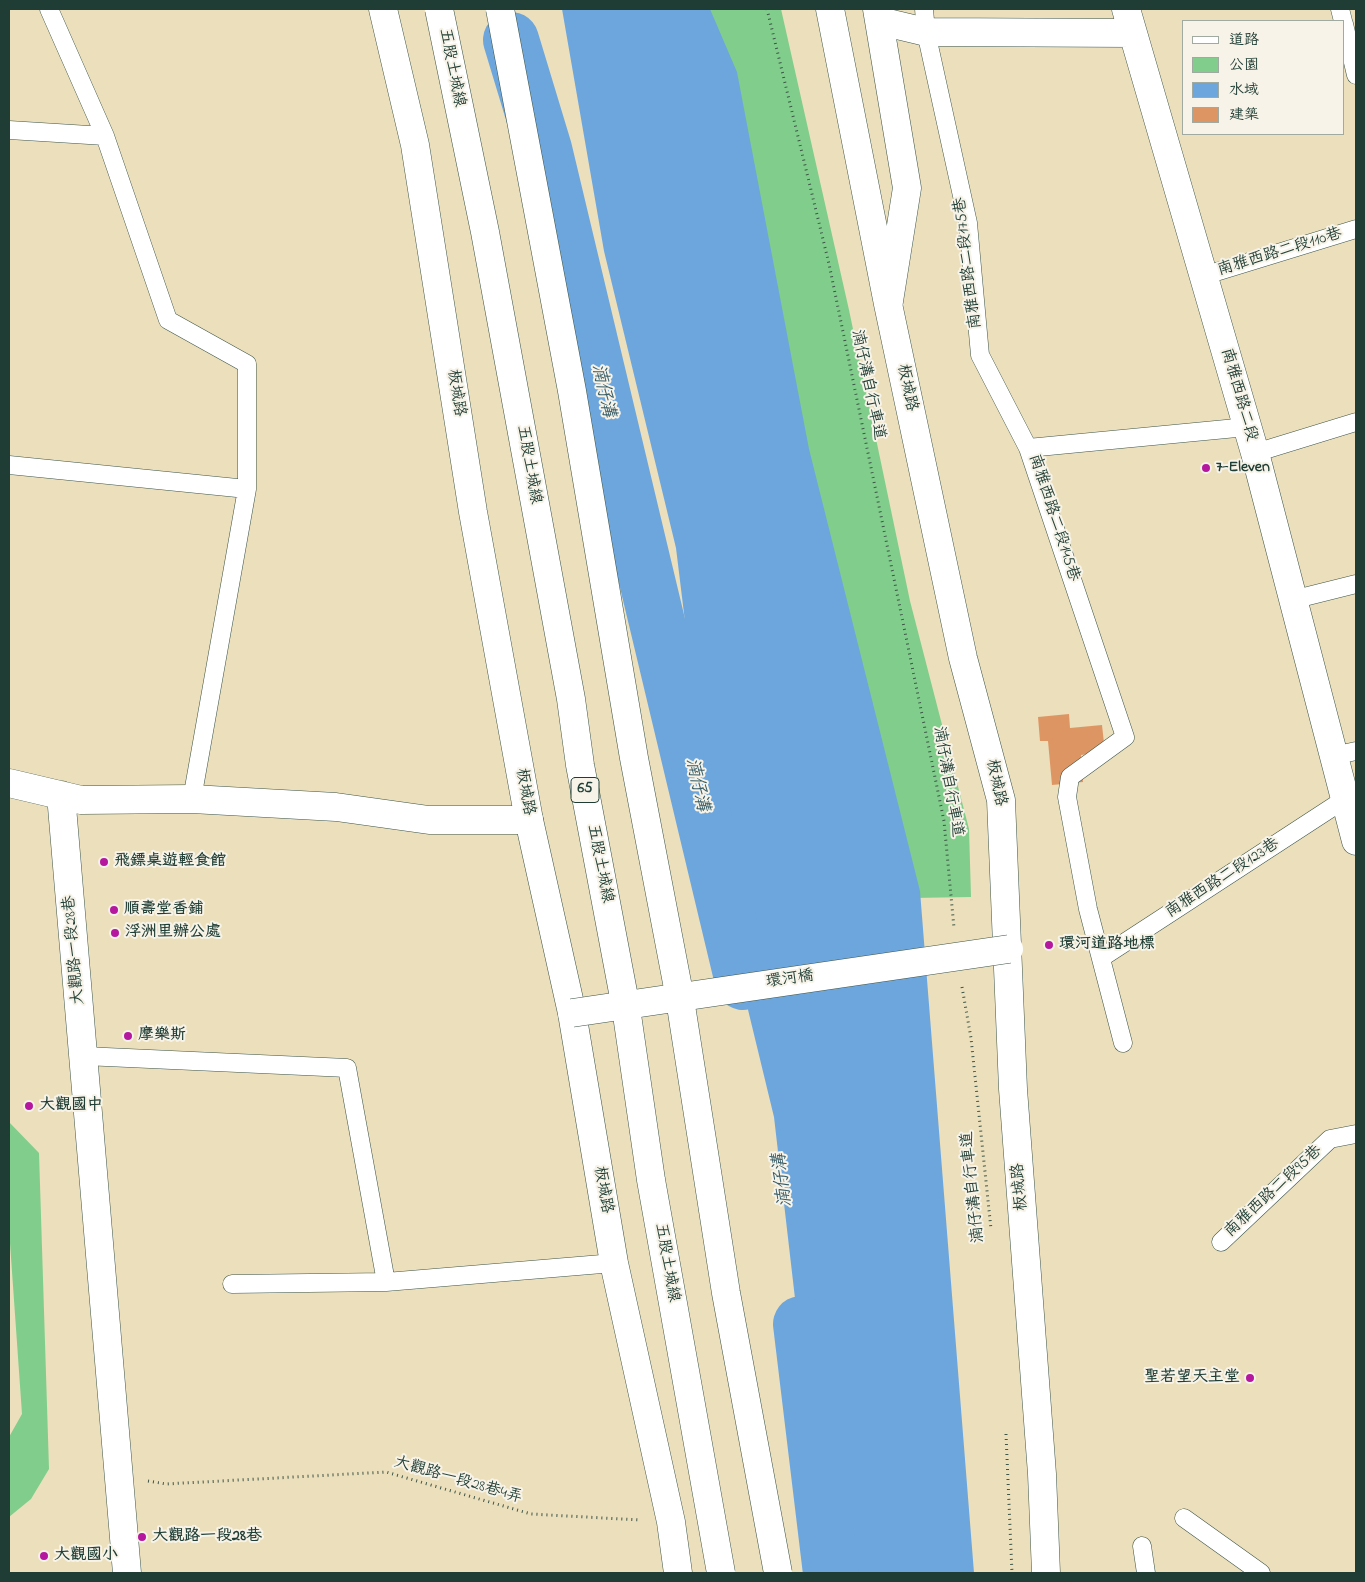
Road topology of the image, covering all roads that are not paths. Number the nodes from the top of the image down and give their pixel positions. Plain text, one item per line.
1 (49, 9) edge
2 (383, 9) edge
3 (440, 9) edge
4 (500, 9) edge
5 (830, 9) edge
6 (879, 15) edge
7 (925, 20) edge
8 (1130, 21) edge
9 (1345, 31) edge
10 (1356, 75) edge
11 (9, 130) edge
12 (104, 136) junction
13 (1356, 229) edge
14 (1204, 276) junction
15 (888, 304) junction
16 (1356, 422) edge
17 (1247, 427) junction
18 (1028, 448) junction
19 (1255, 453) junction
20 (9, 464) edge
21 (247, 489) junction
22 (1356, 584) edge
23 (1292, 600) junction
24 (1345, 754) edge
25 (9, 783) edge
26 (61, 796) junction
27 (192, 799) junction
28 (1346, 799) junction
29 (529, 820) junction
30 (1356, 841) edge
31 (1009, 949) junction
32 (1101, 958) junction
33 (572, 1013) junction
34 (1123, 1043) dead end
35 (84, 1056) junction
36 (1356, 1134) edge
37 (1220, 1242) dead end
38 (614, 1263) junction
39 (386, 1282) junction
40 (232, 1284) dead end
41 (1184, 1518) dead end
42 (1142, 1546) dead end
43 (127, 1573) edge
44 (678, 1573) edge
45 (721, 1573) edge
46 (778, 1573) edge
47 (1046, 1573) edge
48 (1146, 1573) edge
49 (1261, 1573) edge

1 - 12 lane
2 - 29 main road, 板城路
3 - 45 main road, 五股土城線 / 65, bridge
4 - 46 main road, bridge
5 - 15 main road, 板城路
6 - 7 main road
6 - 15 main road
7 - 8 main road
7 - 18 lane, 南雅西路二段175巷
8 - 14 main road, 南雅西路二段
9 - 10 lane
11 - 12 lane
12 - 21 lane
13 - 14 lane, 南雅西路二段110巷
14 - 17 main road, 南雅西路二段
15 - 31 main road, 板城路
16 - 19 lane
17 - 18 lane, 南雅西路二段145巷
17 - 19 main road, 南雅西路二段
18 - 32 lane, 南雅西路二段145巷
19 - 23 main road, 南雅西路二段
20 - 21 lane
21 - 27 lane
22 - 23 lane
23 - 24 main road, 南雅西路二段
24 - 28 main road, 南雅西路二段
25 - 26 main road
26 - 27 main road
26 - 35 main road, 大觀路一段28巷
27 - 29 main road
28 - 30 main road, 南雅西路二段
28 - 32 lane, 南雅西路二段123巷
29 - 33 main road, 板城路
31 - 33 main road, 環河橋, bridge
31 - 47 main road, 板城路
32 - 34 lane
33 - 38 main road, 板城路
35 - 39 lane
35 - 43 main road, 大觀路一段28巷
36 - 37 lane, 南雅西路二段95巷
38 - 39 lane
38 - 44 main road, 板城路
39 - 40 lane
41 - 49 lane
42 - 48 lane

